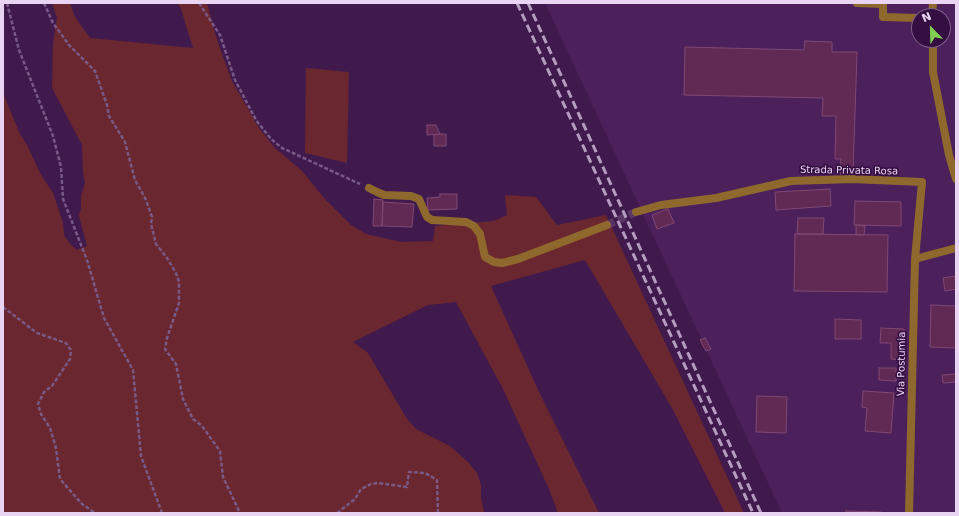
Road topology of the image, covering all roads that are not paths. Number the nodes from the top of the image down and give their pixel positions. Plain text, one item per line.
1 (857, 3) edge
2 (883, 4) edge
3 (911, 18) edge
4 (933, 48) edge
5 (956, 179) edge
6 (922, 182) joint
7 (368, 188) road end
8 (636, 212) tunnel mouth
9 (607, 225) tunnel mouth
10 (956, 248) edge
11 (915, 259) junction
12 (909, 513) edge

1 - 2 street
2 - 3 street
4 - 5 street
6 - 8 street, Strada Privata Rosa
6 - 11 street, Via Postumia
7 - 9 street
10 - 11 street
11 - 12 street, Via Postumia

